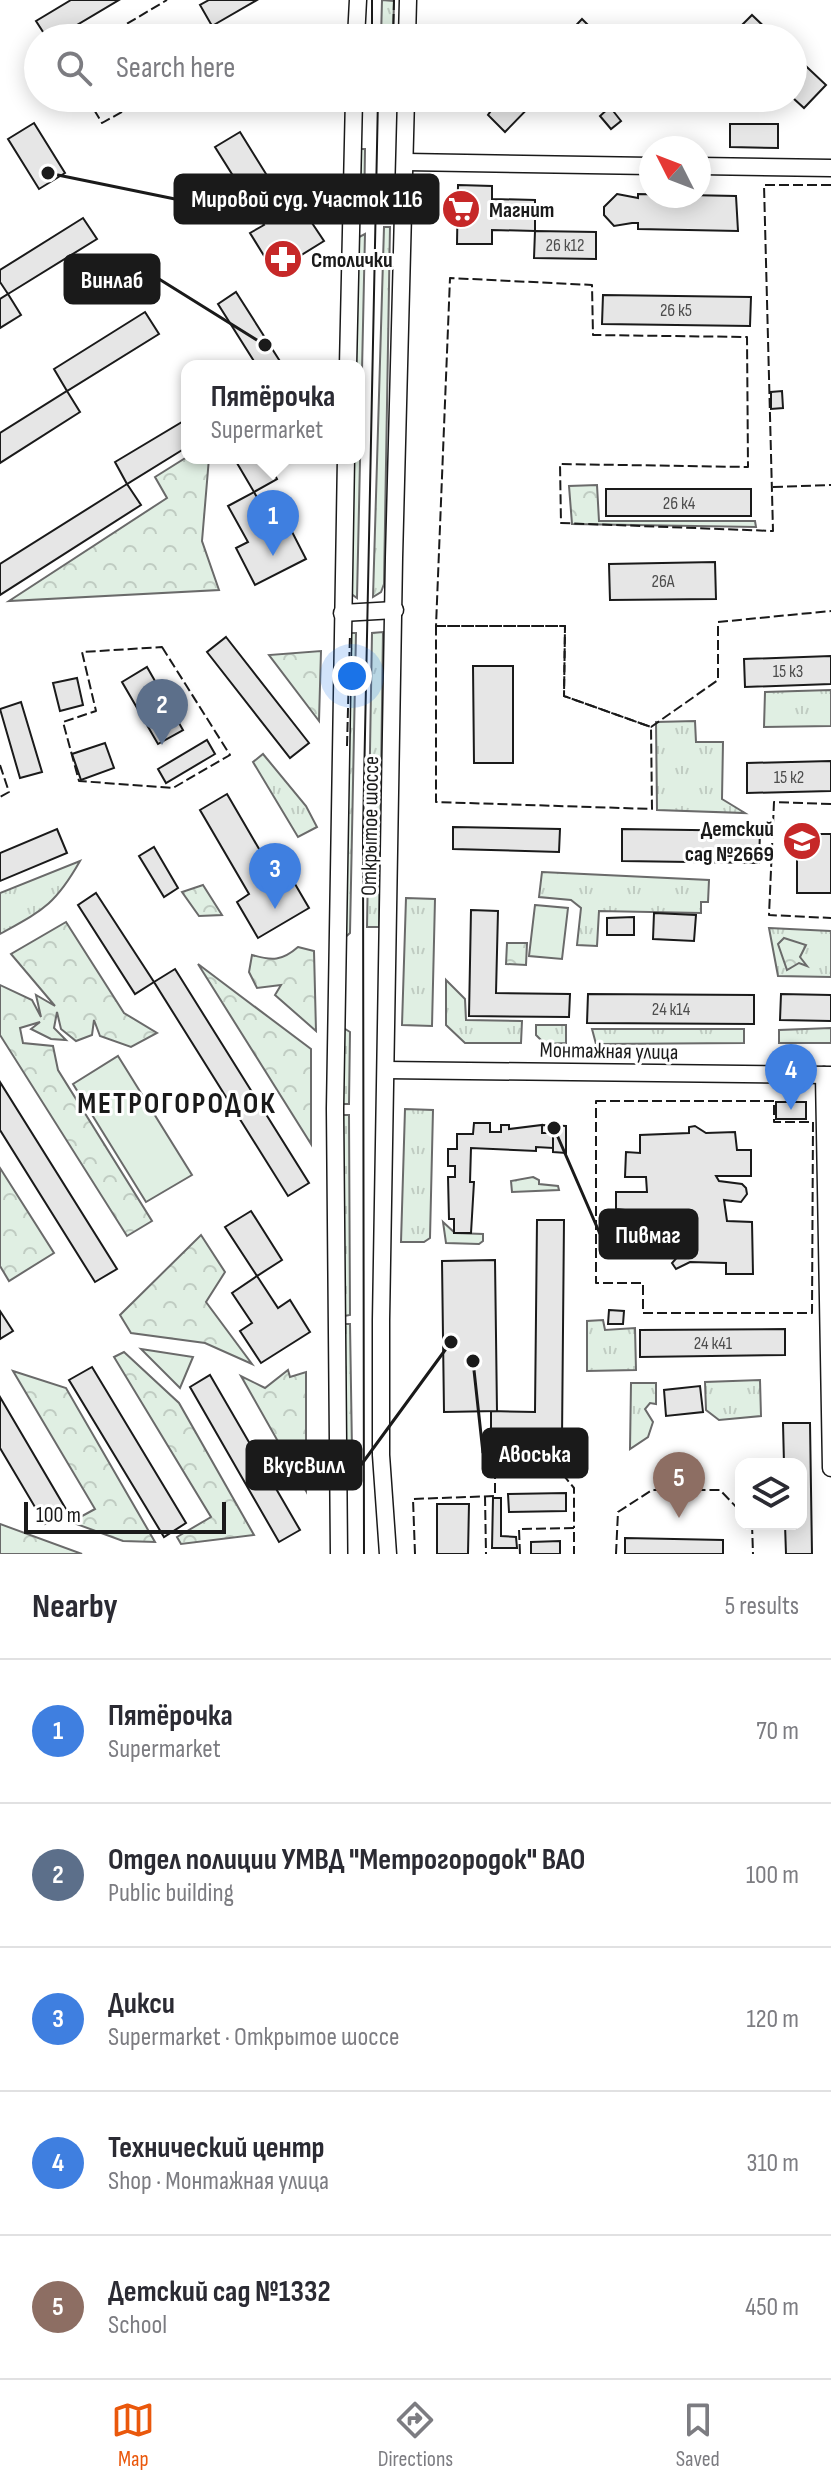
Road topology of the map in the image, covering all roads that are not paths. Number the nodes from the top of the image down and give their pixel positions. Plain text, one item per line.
1 (358, 0) edge
2 (408, 0) edge
3 (357, 24) edge
4 (407, 24) edge
5 (354, 112) edge
6 (406, 112) edge
7 (406, 162) junction
8 (639, 166) edge
9 (711, 166) edge
10 (831, 168) edge
11 (348, 360) edge
12 (346, 464) edge
13 (395, 610) junction
14 (342, 613) junction
15 (386, 1070) junction
16 (827, 1075) edge
17 (831, 1468) edge
18 (339, 1554) edge
19 (388, 1554) edge

1 - 3 street
2 - 4 street
5 - 11 street
6 - 7 street, Открытое шоссе
7 - 8 street
7 - 13 street, Открытое шоссе
9 - 10 street
12 - 14 street
13 - 14 street
13 - 15 street, Открытое шоссе
14 - 18 street
15 - 16 street, Монтажная улица
15 - 19 street, Открытое шоссе
16 - 17 street

